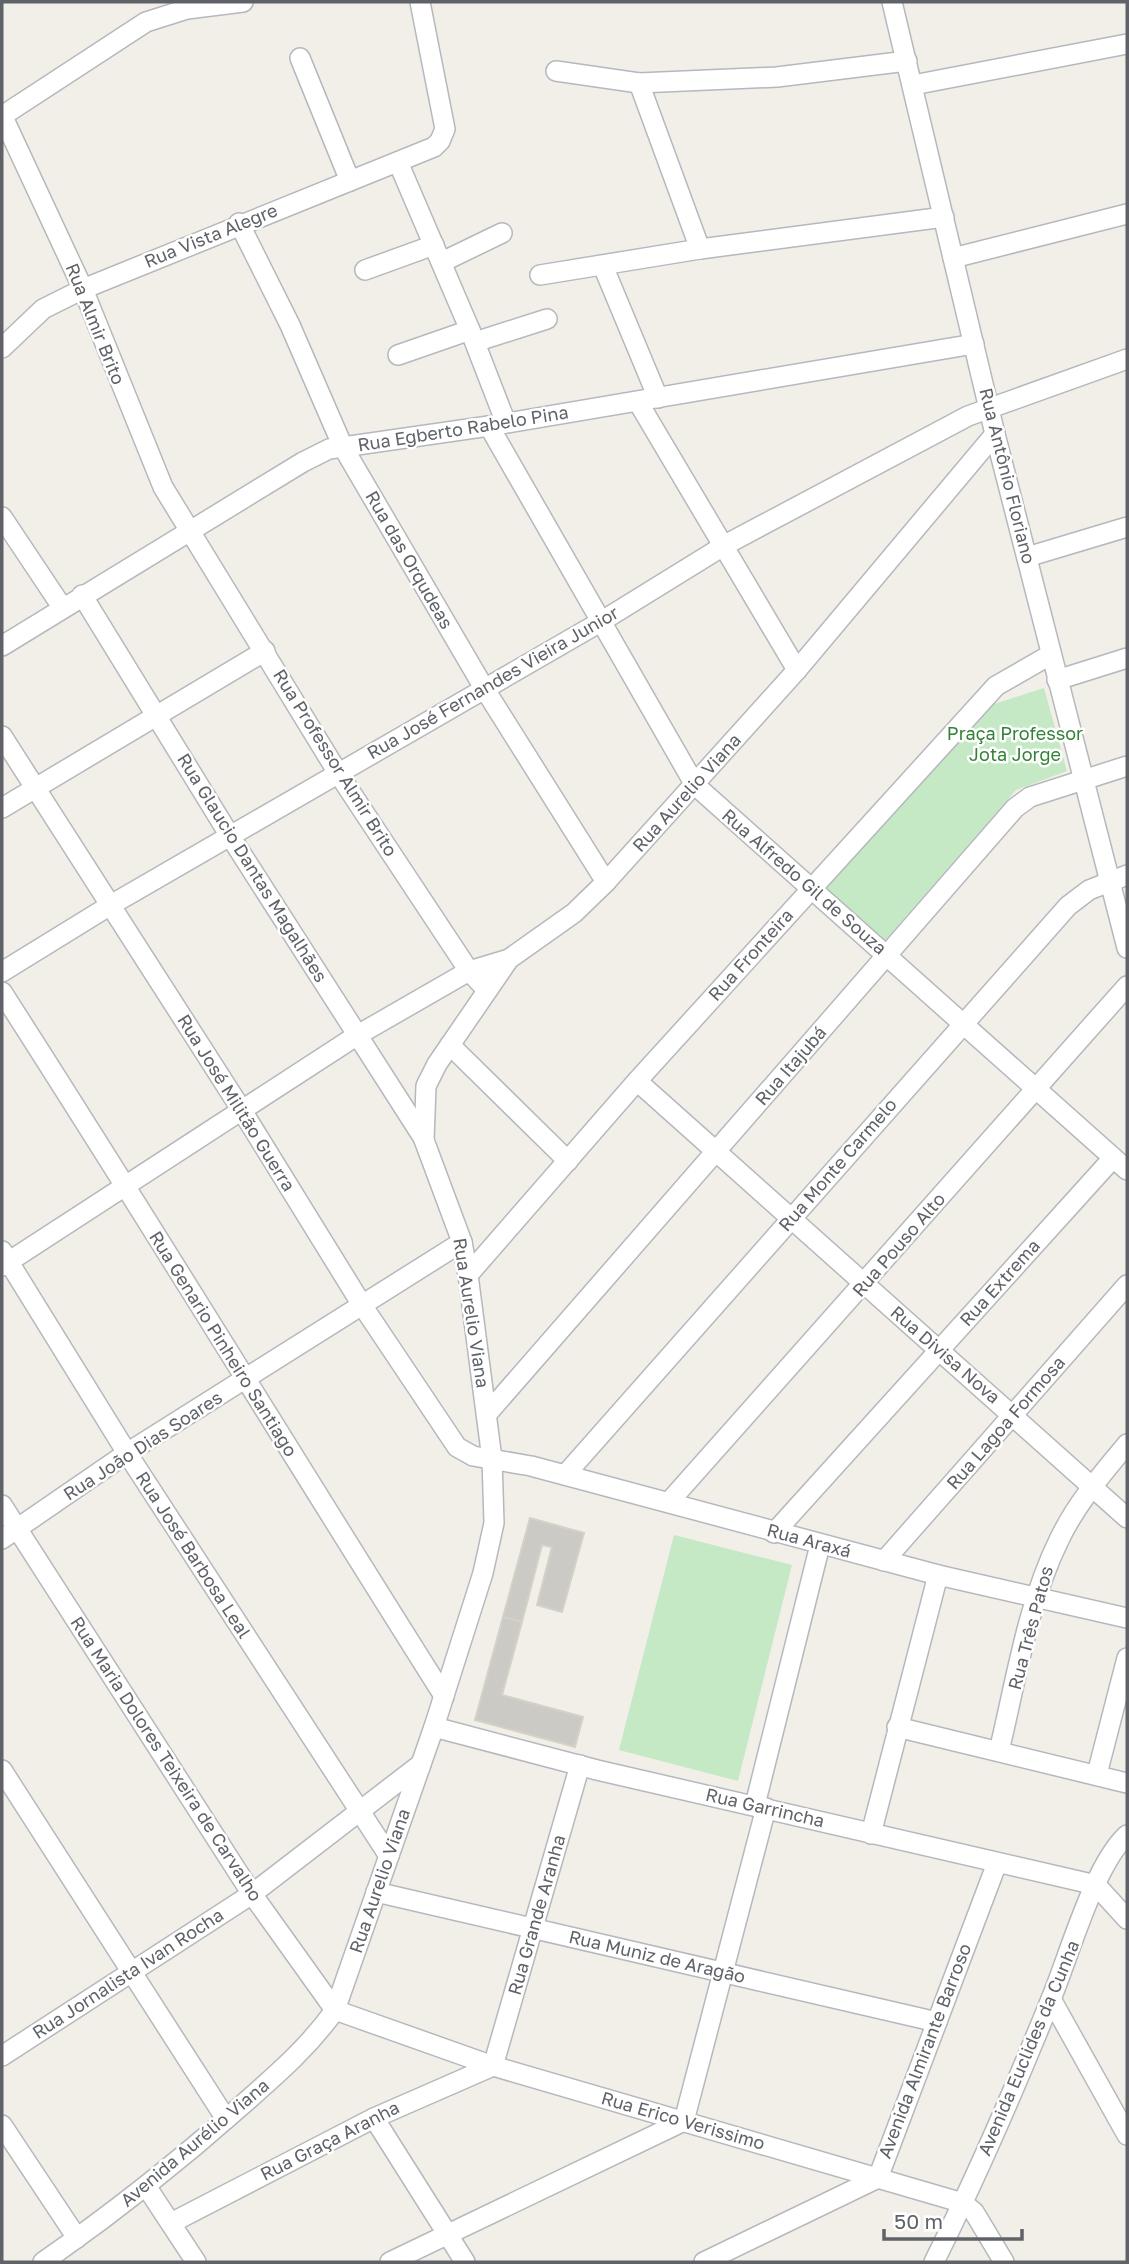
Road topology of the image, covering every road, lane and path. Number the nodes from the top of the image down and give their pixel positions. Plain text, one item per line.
1 (243, 2) edge
2 (420, 2) edge
3 (892, 2) edge
4 (1127, 44) edge
5 (300, 58) dead end
6 (907, 61) junction
7 (556, 71) dead end
8 (639, 83) junction
9 (913, 85) junction
10 (2, 116) edge
11 (398, 162) junction
12 (350, 181) junction
13 (1127, 214) edge
14 (944, 217) junction
15 (239, 223) junction
16 (502, 233) dead end
17 (701, 249) junction
18 (438, 253) junction
19 (953, 258) junction
20 (603, 266) junction
21 (365, 270) dead end
22 (540, 275) dead end
23 (83, 289) junction
24 (547, 319) dead end
25 (472, 336) junction
26 (974, 344) junction
27 (2, 348) edge
28 (398, 355) dead end
29 (1127, 359) edge
30 (658, 398) junction
31 (638, 401) junction
32 (990, 407) junction
33 (498, 425) junction
34 (995, 434) junction
35 (343, 447) junction
36 (2, 517) edge
37 (1127, 527) edge
38 (190, 532) junction
39 (725, 545) junction
40 (1027, 557) junction
41 (82, 595) junction
42 (62, 607) junction
43 (602, 621) junction
44 (2, 646) edge
45 (265, 651) junction
46 (1050, 655) junction
47 (1127, 658) edge
48 (797, 670) junction
49 (1057, 680) junction
50 (484, 688) junction
51 (156, 715) junction
52 (2, 736) edge
53 (1127, 766) edge
54 (338, 773) junction
55 (1085, 779) junction
56 (695, 785) junction
57 (35, 787) junction
58 (2, 807) edge
59 (230, 836) junction
60 (1119, 878) edge
61 (606, 882) junction
62 (811, 888) junction
63 (110, 906) junction
64 (1127, 948) edge
65 (886, 954) junction
66 (509, 959) junction
67 (469, 971) junction
68 (2, 972) edge
69 (1127, 986) edge
70 (486, 989) junction
71 (2, 992) edge
72 (964, 1022) junction
73 (356, 1036) junction
74 (450, 1045) junction
75 (637, 1081) junction
76 (1036, 1088) junction
77 (241, 1109) junction
78 (424, 1140) junction
79 (716, 1152) junction
80 (568, 1161) junction
81 (1120, 1164) edge
82 (125, 1184) junction
83 (791, 1218) junction
84 (462, 1242) junction
85 (4, 1260) edge
86 (468, 1275) junction
87 (864, 1285) junction
88 (1126, 1290) edge
89 (362, 1305) junction
90 (940, 1350) junction
91 (244, 1380) junction
92 (486, 1414) junction
93 (1014, 1415) junction
94 (1127, 1444) edge
95 (127, 1454) junction
96 (487, 1458) junction
97 (565, 1475) junction
98 (1093, 1484) junction
99 (669, 1502) junction
100 (2, 1505) edge
101 (1127, 1518) edge
102 (774, 1532) junction
103 (10, 1534) edge
104 (820, 1545) junction
105 (884, 1561) junction
106 (938, 1575) junction
107 (1037, 1596) junction
108 (1127, 1618) edge
109 (1127, 1658) edge
110 (444, 1696) junction
111 (434, 1727) junction
112 (898, 1727) junction
113 (999, 1751) junction
114 (421, 1764) junction
115 (580, 1765) junction
116 (2, 1770) edge
117 (1097, 1774) junction
118 (1127, 1783) edge
119 (760, 1807) junction
120 (360, 1811) junction
121 (871, 1834) junction
122 (1127, 1835) edge
123 (389, 1856) junction
124 (996, 1863) junction
125 (1096, 1885) junction
126 (376, 1892) junction
127 (252, 1894) junction
128 (1127, 1919) edge
129 (533, 1928) junction
130 (723, 1972) junction
131 (131, 1974) junction
132 (1051, 1999) junction
133 (335, 2010) junction
134 (936, 2022) junction
135 (2, 2056) edge
136 (493, 2066) junction
137 (374, 2118) junction
138 (226, 2119) junction
139 (684, 2121) junction
140 (2, 2125) edge
141 (1127, 2135) edge
142 (878, 2178) junction
143 (146, 2186) junction
144 (963, 2203) junction
145 (171, 2223) junction
146 (447, 2234) junction
147 (78, 2238) junction
148 (43, 2262) edge
149 (196, 2262) edge
150 (390, 2262) edge
151 (465, 2262) edge
152 (704, 2262) edge
153 (934, 2262) edge
154 (1003, 2262) edge

1 - 10 street
2 - 11 street, Rua Vista Alegre
3 - 6 street, Rua Antônio Floriano
4 - 9 street
5 - 12 street
6 - 8 street
6 - 9 street, Rua Antônio Floriano
7 - 8 street
8 - 17 street
9 - 14 street, Rua Antônio Floriano
10 - 23 street, Rua Almir Brito
11 - 12 street, Rua Vista Alegre
11 - 18 street, Rua Alfredo Gil de Souza
12 - 15 street, Rua Vista Alegre
13 - 19 street
14 - 17 street
14 - 19 street, Rua Antônio Floriano
15 - 23 street, Rua Vista Alegre
15 - 35 street, Rua das Orqudeas
16 - 18 street
17 - 20 street
18 - 21 street
18 - 25 street, Rua Alfredo Gil de Souza
19 - 26 street, Rua Antônio Floriano
20 - 22 street
20 - 30 street
23 - 27 street, Rua Vista Alegre
23 - 38 street, Rua Almir Brito
24 - 25 street
25 - 28 street
25 - 33 street, Rua Alfredo Gil de Souza
26 - 30 street, Rua Egberto Rabelo Pina
26 - 32 street, Rua Antônio Floriano
29 - 32 street, Rua José Fernandes Vieira Junior
30 - 31 street, Rua Egberto Rabelo Pina
31 - 33 street, Rua Egberto Rabelo Pina
31 - 39 street
32 - 34 street, Rua Antônio Floriano
32 - 39 street, Rua José Fernandes Vieira Junior
33 - 35 street, Rua Egberto Rabelo Pina
33 - 43 street, Rua Alfredo Gil de Souza
34 - 40 street, Rua Antônio Floriano
34 - 48 street, Rua Aurelio Viana
35 - 38 street, Rua Egberto Rabelo Pina
35 - 50 street, Rua das Orqudeas
36 - 42 street
37 - 40 street
38 - 41 street, Rua Egberto Rabelo Pina
38 - 45 street, Rua Professor Almir Brito
39 - 43 street, Rua José Fernandes Vieira Junior
39 - 48 street
40 - 46 street, Rua Antônio Floriano
41 - 42 street, Rua Egberto Rabelo Pina
41 - 51 street, Rua Glaucio Dantas Magalhães
42 - 44 street, Rua Egberto Rabelo Pina
43 - 50 street, Rua José Fernandes Vieira Junior
43 - 56 street, Rua Alfredo Gil de Souza
45 - 51 street
45 - 54 street, Rua Professor Almir Brito
46 - 49 street, Rua Antônio Floriano
46 - 62 street, Rua Fronteira
47 - 49 street
48 - 56 street, Rua Aurelio Viana
49 - 55 street, Rua Antônio Floriano
50 - 54 street, Rua José Fernandes Vieira Junior
50 - 61 street, Rua das Orqudeas
51 - 57 street
51 - 59 street, Rua Glaucio Dantas Magalhães
52 - 57 street, Rua José Militão Guerra
53 - 55 street, Rua Itajubá
54 - 59 street, Rua José Fernandes Vieira Junior
54 - 67 street, Rua Professor Almir Brito
55 - 60 street, Rua Antônio Floriano
55 - 65 street, Rua Itajubá
56 - 61 street, Rua Aurelio Viana
56 - 62 street, Rua Alfredo Gil de Souza
57 - 58 street
57 - 63 street, Rua José Militão Guerra
59 - 63 street, Rua José Fernandes Vieira Junior
59 - 73 street, Rua Glaucio Dantas Magalhães
60 - 64 street, Rua Antônio Floriano
60 - 72 street, Rua Monte Carmelo
61 - 66 street, Rua Aurelio Viana
62 - 65 street, Rua Alfredo Gil de Souza
62 - 75 street, Rua Fronteira
63 - 68 street, Rua José Fernandes Vieira Junior
63 - 77 street, Rua José Militão Guerra
65 - 72 street, Rua Alfredo Gil de Souza
65 - 79 street, Rua Itajubá
66 - 67 street
66 - 70 street, Rua Aurelio Viana
67 - 70 street, Rua Professor Almir Brito
67 - 73 street
69 - 76 street, Rua Pouso Alto
70 - 74 street, Rua Aurelio Viana
71 - 82 street, Rua Genario Pinheiro Santiago
72 - 76 street, Rua Alfredo Gil de Souza
72 - 83 street, Rua Monte Carmelo
73 - 77 street
73 - 78 street, Rua Glaucio Dantas Magalhães
74 - 78 street, Rua Aurelio Viana
74 - 80 street
75 - 79 street, Rua Divisa Nova
75 - 80 street, Rua Fronteira
76 - 81 street, Rua Alfredo Gil de Souza
76 - 87 street, Rua Pouso Alto
77 - 82 street
77 - 89 street, Rua José Militão Guerra
78 - 84 street, Rua Aurelio Viana
79 - 83 street, Rua Divisa Nova
79 - 92 street, Rua Itajubá
80 - 86 street, Rua Fronteira
81 - 90 street, Rua Extrema
82 - 85 street
82 - 91 street, Rua Genario Pinheiro Santiago
83 - 87 street, Rua Divisa Nova
83 - 97 street, Rua Monte Carmelo
84 - 86 street, Rua Aurelio Viana
84 - 89 street, Rua João Dias Soares
85 - 95 street, Rua José Barbosa Leal
86 - 92 street, Rua Aurelio Viana
87 - 90 street, Rua Divisa Nova
87 - 99 street, Rua Pouso Alto
88 - 93 street, Rua Lagoa Formosa
89 - 91 street, Rua João Dias Soares
89 - 96 street, Rua José Militão Guerra
90 - 93 street, Rua Divisa Nova
90 - 102 street, Rua Extrema
91 - 95 street, Rua João Dias Soares
91 - 110 street, Rua Genario Pinheiro Santiago
92 - 96 street, Rua Aurelio Viana
93 - 98 street, Rua Divisa Nova
93 - 105 street, Rua Lagoa Formosa
94 - 98 street, Rua Três Patos
95 - 103 street, Rua João Dias Soares
95 - 120 street, Rua José Barbosa Leal
96 - 97 street, Rua Araxá
96 - 110 street, Rua Aurelio Viana
97 - 99 street, Rua Araxá
98 - 101 street, Rua Divisa Nova
98 - 107 street, Rua Três Patos
99 - 102 street, Rua Araxá
100 - 103 street, Rua Maria Dolores Teixeira de Carvalho
102 - 104 street, Rua Araxá
103 - 127 street, Rua Maria Dolores Teixeira de Carvalho
104 - 105 street, Rua Araxá
104 - 119 street
105 - 106 street, Rua Araxá
106 - 107 street, Rua Araxá
106 - 112 street
107 - 108 street, Rua Araxá
107 - 113 street, Rua Três Patos
109 - 117 street
110 - 111 street, Rua Aurelio Viana
111 - 114 street, Rua Aurelio Viana
111 - 115 street, Rua Garrincha
112 - 113 street
112 - 121 street
113 - 117 street
114 - 120 street, Rua Jornalista Ivan Rocha
114 - 123 street, Rua Aurelio Viana
115 - 119 street, Rua Garrincha
115 - 129 street, Rua Grande Aranha
116 - 131 street
117 - 118 street
119 - 121 street, Rua Garrincha
119 - 130 street
120 - 123 street, Rua José Barbosa Leal
120 - 127 street, Rua Jornalista Ivan Rocha
121 - 124 street, Rua Garrincha
122 - 125 street, Avenida Euclides da Cunha
123 - 126 street, Rua Aurelio Viana
124 - 125 street, Rua Garrincha
124 - 134 street, Avenida Almirante Barroso
125 - 128 street
125 - 132 street, Avenida Euclides da Cunha
126 - 129 street, Rua Muniz de Aragão
126 - 133 street, Rua Aurelio Viana
127 - 131 street, Rua Jornalista Ivan Rocha
127 - 133 street, Rua Maria Dolores Teixeira de Carvalho
129 - 130 street, Rua Muniz de Aragão
129 - 136 street, Rua Grande Aranha
130 - 134 street, Rua Muniz de Aragão
130 - 139 street
131 - 135 street, Rua Jornalista Ivan Rocha
131 - 138 street
132 - 141 street
132 - 144 street, Avenida Euclides da Cunha
133 - 136 street, Rua Erico Verissimo
133 - 138 street, Avenida Aurélio Viana
134 - 142 street, Avenida Almirante Barroso
136 - 137 street, Rua Graça Aranha
136 - 139 street, Rua Erico Verissimo
137 - 145 street, Rua Graça Aranha
137 - 146 street
138 - 143 street, Avenida Aurélio Viana
139 - 142 street, Rua Erico Verissimo
139 - 146 street
140 - 147 street
142 - 144 street, Rua Erico Verissimo
142 - 152 street, Avenida Almirante Barroso
143 - 145 street
143 - 147 street, Avenida Aurélio Viana
144 - 153 street, Avenida Euclides da Cunha
144 - 154 street
145 - 149 street
146 - 150 street
146 - 151 street
147 - 148 street, Avenida Aurélio Viana

